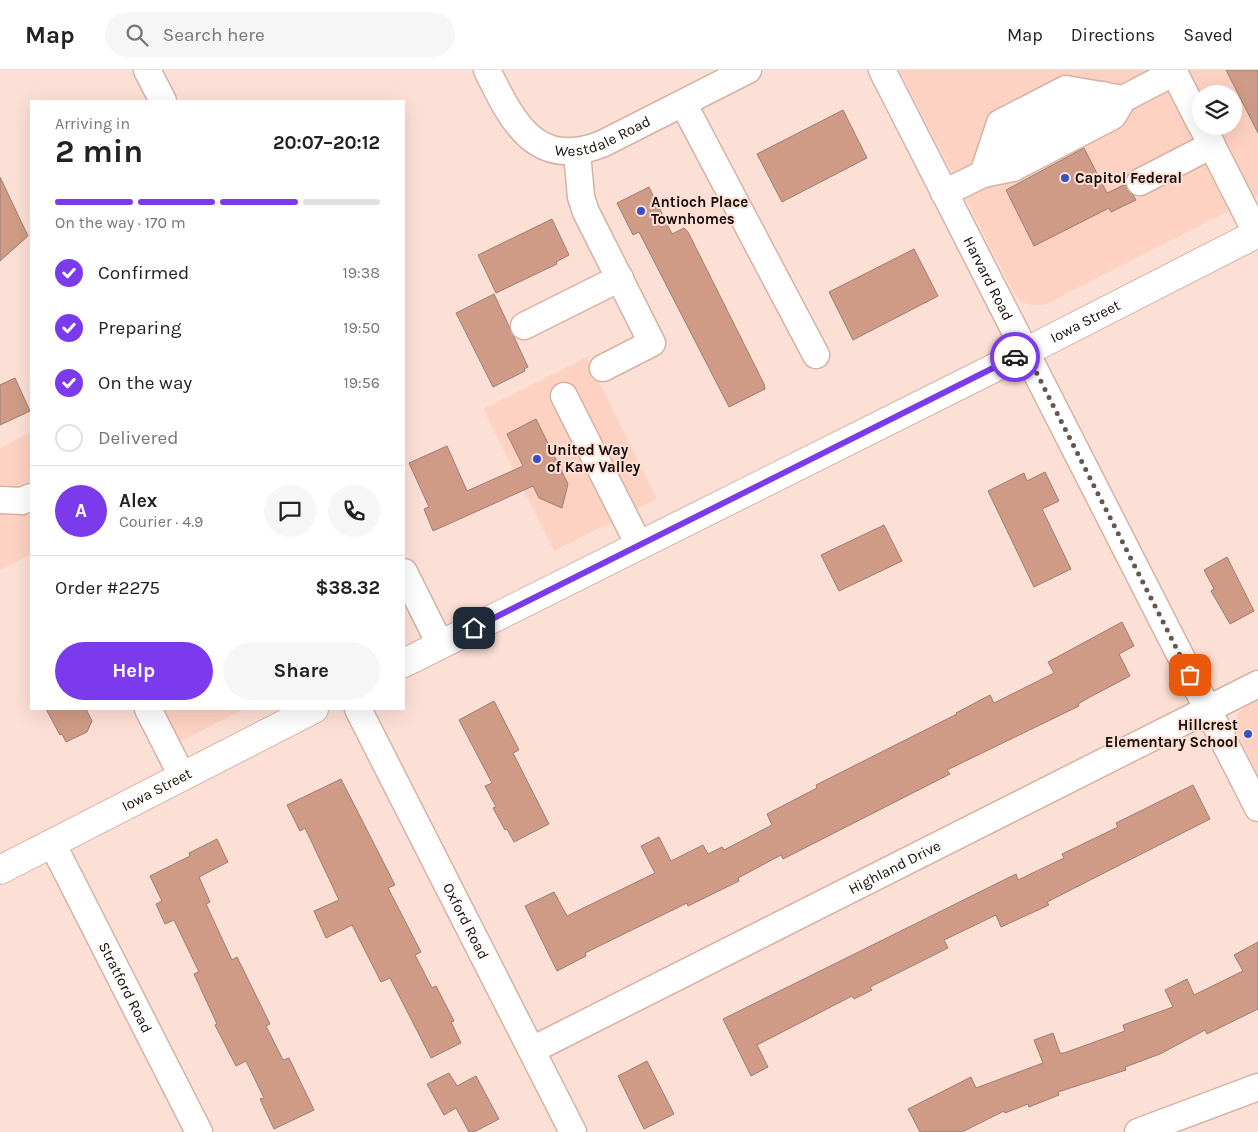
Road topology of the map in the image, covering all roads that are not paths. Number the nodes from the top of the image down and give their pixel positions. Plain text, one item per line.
1 (147, 70) edge
2 (487, 70) edge
3 (748, 70) edge
4 (882, 70) edge
5 (1174, 71) edge
6 (1113, 97) junction
7 (162, 100) edge
8 (683, 103) junction
9 (1192, 106) edge
10 (1201, 135) edge
11 (1207, 135) edge
12 (577, 152) junction
13 (983, 174) junction
14 (1140, 182) dead end
15 (944, 193) junction
16 (1258, 233) edge
17 (620, 278) junction
18 (524, 326) dead end
19 (1026, 352) junction
20 (816, 355) dead end
21 (603, 368) dead end
22 (564, 396) dead end
23 (30, 497) edge
24 (0, 500) edge
25 (639, 545) junction
26 (405, 574) edge
27 (440, 644) junction
28 (405, 662) edge
29 (1258, 684) edge
30 (149, 710) edge
31 (312, 710) edge
32 (359, 710) edge
33 (1208, 710) junction
34 (182, 776) junction
35 (1258, 808) edge
36 (52, 843) junction
37 (0, 870) edge
38 (532, 1050) junction
39 (1258, 1087) edge
40 (199, 1132) edge
41 (573, 1132) edge
42 (1138, 1132) edge

1 - 7 street
2 - 12 street, Westdale Road
3 - 8 street, Westdale Road
4 - 15 street, Harvard Road
5 - 6 street
5 - 9 street
6 - 13 street
6 - 13 street
8 - 12 street, Westdale Road
8 - 20 street
10 - 14 street
11 - 16 street
12 - 17 street
13 - 15 street
15 - 19 street, Harvard Road
16 - 19 highway, Iowa Street
17 - 18 street
17 - 21 street
19 - 25 highway, Iowa Street
19 - 33 street, Harvard Road
22 - 25 street
23 - 24 street
25 - 27 highway, Iowa Street
26 - 27 street
27 - 28 highway, Iowa Street
29 - 33 street, Highland Drive
30 - 34 street
31 - 34 highway, Iowa Street
32 - 38 street, Oxford Road
33 - 35 street, Harvard Road
33 - 38 street, Highland Drive
34 - 36 highway, Iowa Street
36 - 37 highway, Iowa Street
36 - 40 street, Stratford Road
38 - 41 street, Oxford Road
39 - 42 street

